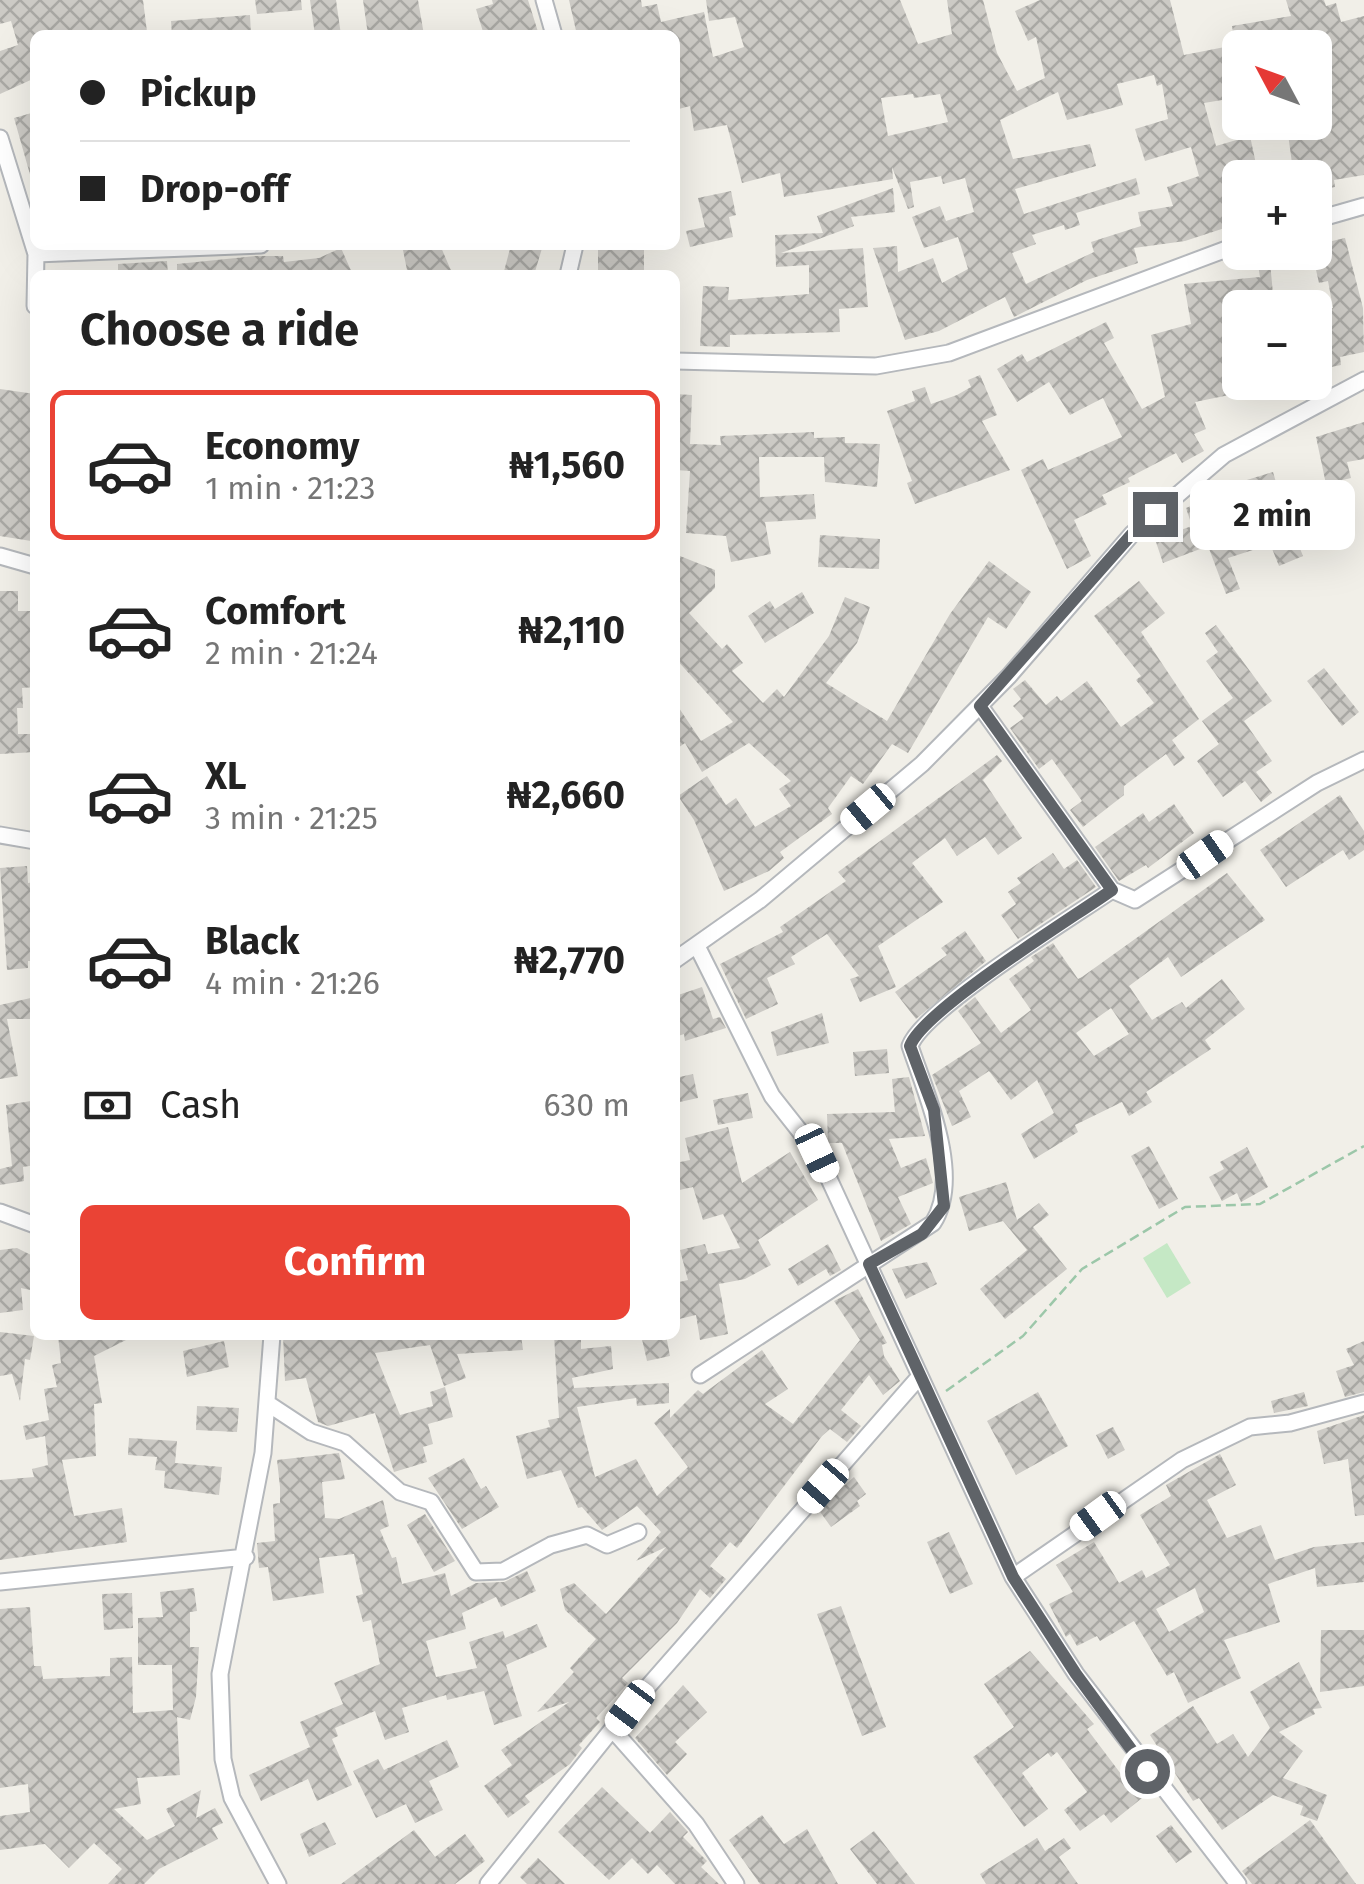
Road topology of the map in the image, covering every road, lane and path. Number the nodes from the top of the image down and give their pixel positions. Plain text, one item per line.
1 (544, 0) edge
2 (553, 30) edge
3 (0, 138) edge
4 (1364, 206) edge
5 (1332, 215) edge
6 (30, 235) edge
7 (35, 250) edge
8 (136, 250) edge
9 (1222, 251) edge
10 (36, 254) junction
11 (36, 270) edge
12 (680, 361) edge
13 (1364, 380) edge
14 (0, 556) edge
15 (30, 565) edge
16 (980, 706) junction
17 (1364, 760) edge
18 (0, 835) edge
19 (30, 840) edge
20 (1112, 890) junction
21 (697, 946) junction
22 (680, 957) edge
23 (1364, 1146) edge
24 (0, 1212) edge
25 (30, 1223) edge
26 (869, 1264) junction
27 (272, 1340) edge
28 (700, 1375) dead end
29 (920, 1376) junction
30 (267, 1402) junction
31 (932, 1402) junction
32 (1364, 1403) edge
33 (638, 1532) dead end
34 (246, 1557) junction
35 (1013, 1577) junction
36 (0, 1582) edge
37 (613, 1730) junction
38 (503, 1868) junction
39 (278, 1884) edge
40 (488, 1884) edge
41 (511, 1884) edge
42 (736, 1884) edge
43 (1238, 1884) edge

1 - 2 street
3 - 6 street
4 - 5 street
7 - 10 street
8 - 10 street
9 - 12 street
10 - 11 street
13 - 16 street
14 - 15 street
16 - 20 street
16 - 21 street
17 - 20 street
18 - 19 street
20 - 26 street
21 - 22 street
21 - 26 street
23 - 31 path
24 - 25 street
26 - 28 street
26 - 29 street
27 - 30 street
29 - 31 street
29 - 37 street
30 - 33 street
30 - 34 street
31 - 35 street
32 - 35 street
34 - 36 street
34 - 39 street
35 - 43 street
37 - 38 street
37 - 42 street
38 - 40 street
38 - 41 street

